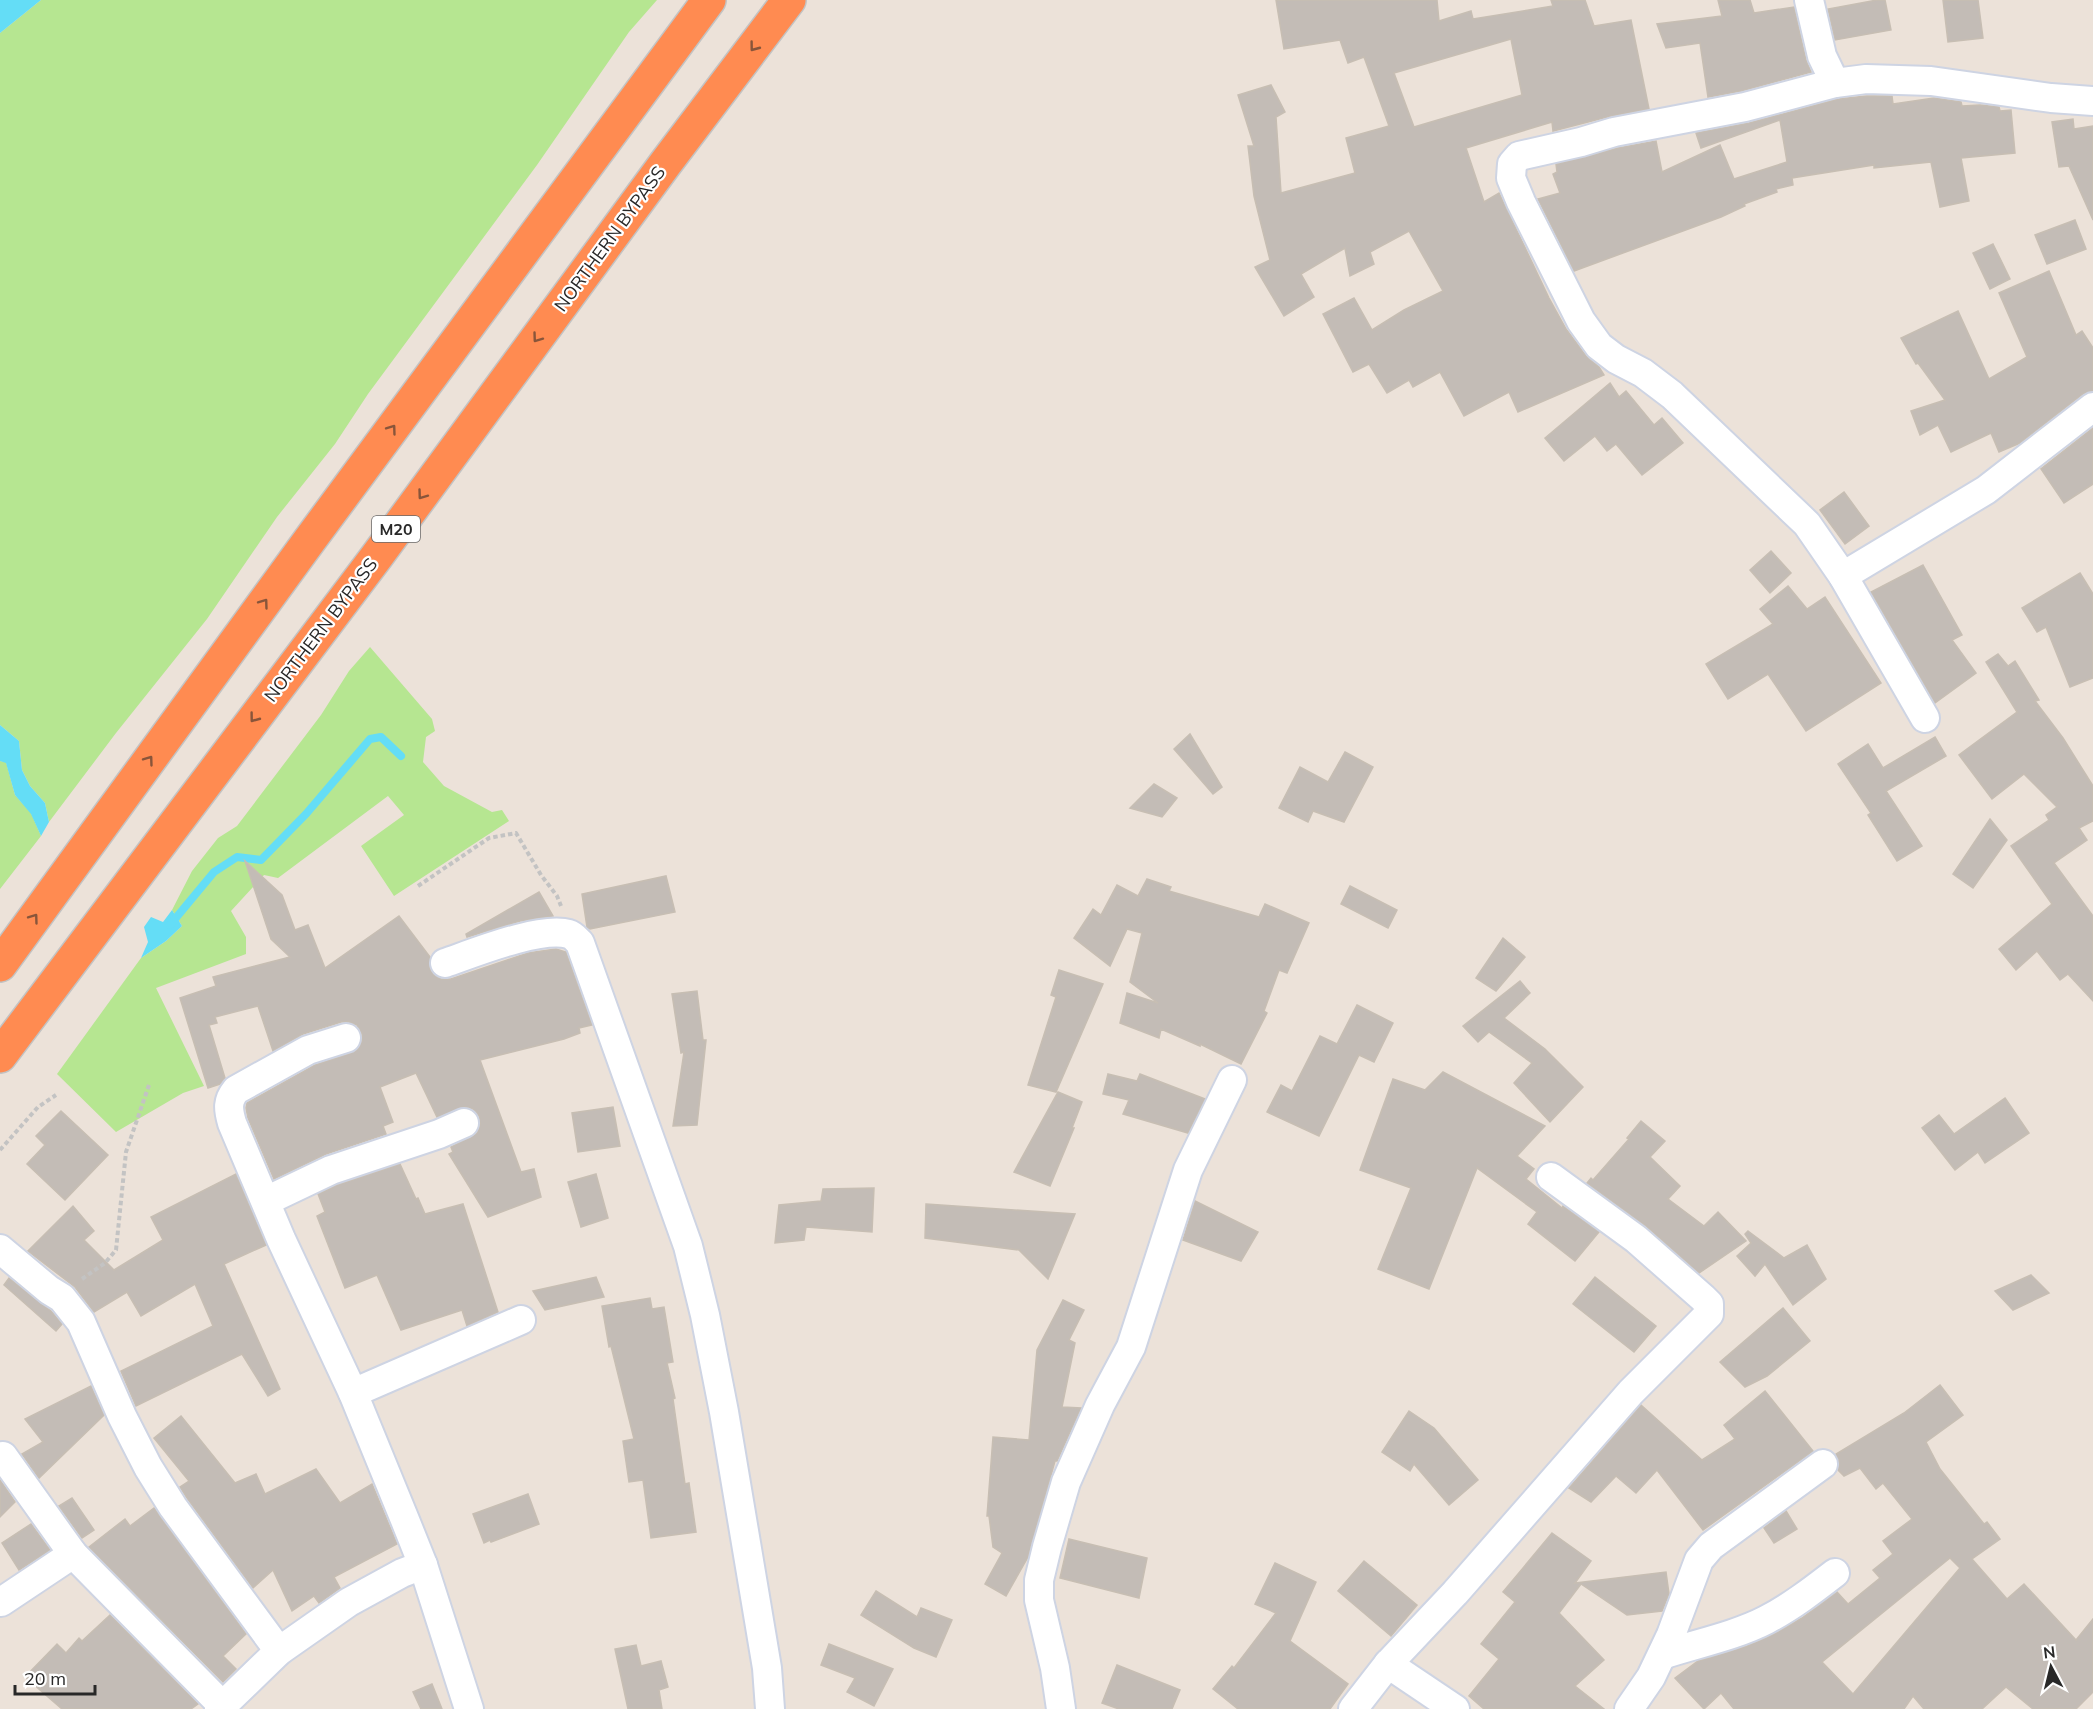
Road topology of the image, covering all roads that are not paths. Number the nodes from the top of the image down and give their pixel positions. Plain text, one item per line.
1 (709, 0) edge
2 (789, 0) edge
3 (1809, 0) edge
4 (1835, 83) junction
5 (2093, 101) edge
6 (2093, 407) edge
7 (1843, 576) junction
8 (1925, 718) dead end
9 (445, 963) dead end
10 (0, 965) edge
11 (346, 1038) dead end
12 (0, 1056) edge
13 (1232, 1080) dead end
14 (464, 1123) dead end
15 (1551, 1177) dead end
16 (266, 1201) junction
17 (0, 1249) edge
18 (521, 1320) dead end
19 (353, 1393) junction
20 (3, 1456) dead end
21 (1823, 1464) dead end
22 (73, 1554) junction
23 (423, 1565) junction
24 (1835, 1573) dead end
25 (1, 1602) edge
26 (279, 1651) junction
27 (1662, 1655) junction
28 (1388, 1664) junction
29 (221, 1707) edge
30 (469, 1709) edge
31 (770, 1709) edge
32 (1061, 1709) edge
33 (1353, 1709) edge
34 (1455, 1709) edge
35 (1629, 1709) edge

10 -> 1 highway
2 -> 12 highway, NORTHERN BYPASS / M20
3 - 4 street
4 - 5 street
4 - 7 street
6 - 7 street
7 - 8 street
9 - 31 street
11 - 16 street
13 - 32 street
14 - 16 street
15 - 28 street
16 - 19 street
17 - 26 street
18 - 19 street
19 - 23 street
20 - 22 street
21 - 27 street
22 - 25 street
22 - 29 street
23 - 26 street
23 - 30 street
24 - 27 street
26 - 29 street
27 - 35 street
28 - 33 street
28 - 34 street

